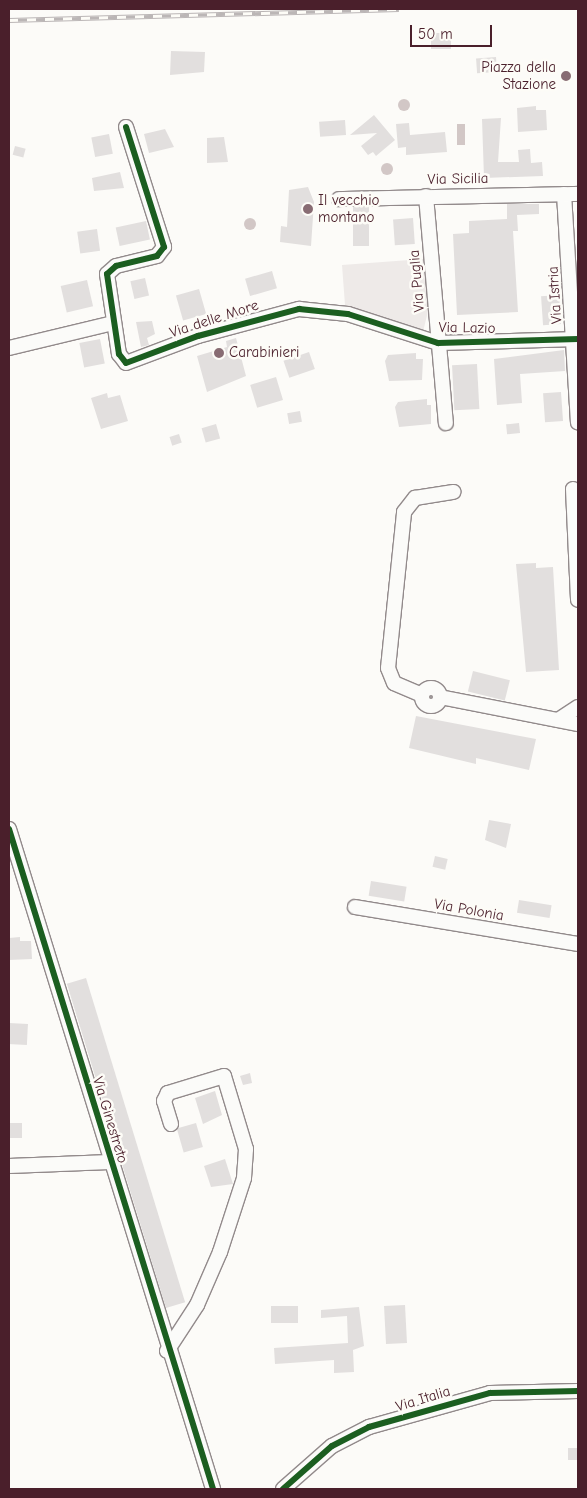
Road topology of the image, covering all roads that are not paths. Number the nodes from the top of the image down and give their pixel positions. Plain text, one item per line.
1 (126, 127) dead end
2 (564, 194) junction
3 (578, 194) edge
4 (426, 196) junction
5 (338, 200) dead end
6 (329, 310) joint
7 (113, 323) junction
8 (576, 340) edge
9 (438, 342) junction
10 (9, 348) edge
11 (446, 423) dead end
12 (578, 424) edge
13 (573, 489) dead end
14 (454, 492) dead end
15 (578, 600) edge
16 (578, 707) edge
17 (558, 720) junction
18 (578, 724) edge
19 (9, 829) edge
20 (355, 907) dead end
21 (578, 944) edge
22 (172, 1124) dead end
23 (110, 1162) junction
24 (9, 1166) edge
25 (167, 1352) junction
26 (578, 1391) edge
27 (207, 1482) edge
28 (287, 1487) edge
29 (213, 1489) edge

1 - 7 street, Via delle More
2 - 3 street, Via Sicilia
2 - 4 street, Via Sicilia
2 - 8 street, Via Istria
4 - 5 street, Via Sicilia
4 - 9 street, Via Puglia
6 - 7 street, Via delle More
6 - 9 street, Via Lazio
7 - 10 street
8 - 9 street, Via Lazio
8 - 12 street, Via Istria
9 - 11 street, Via Puglia
13 - 15 street
14 - 17 street
16 - 17 street
17 - 18 street
19 - 23 street, Via Ginestreto
20 - 21 street, Via Polonia
22 - 25 street
23 - 24 street
23 - 25 street, Via Ginestreto
25 - 27 street, Via Ginestreto
26 - 28 street, Via Italia
27 - 29 street, Via Ginestreto

